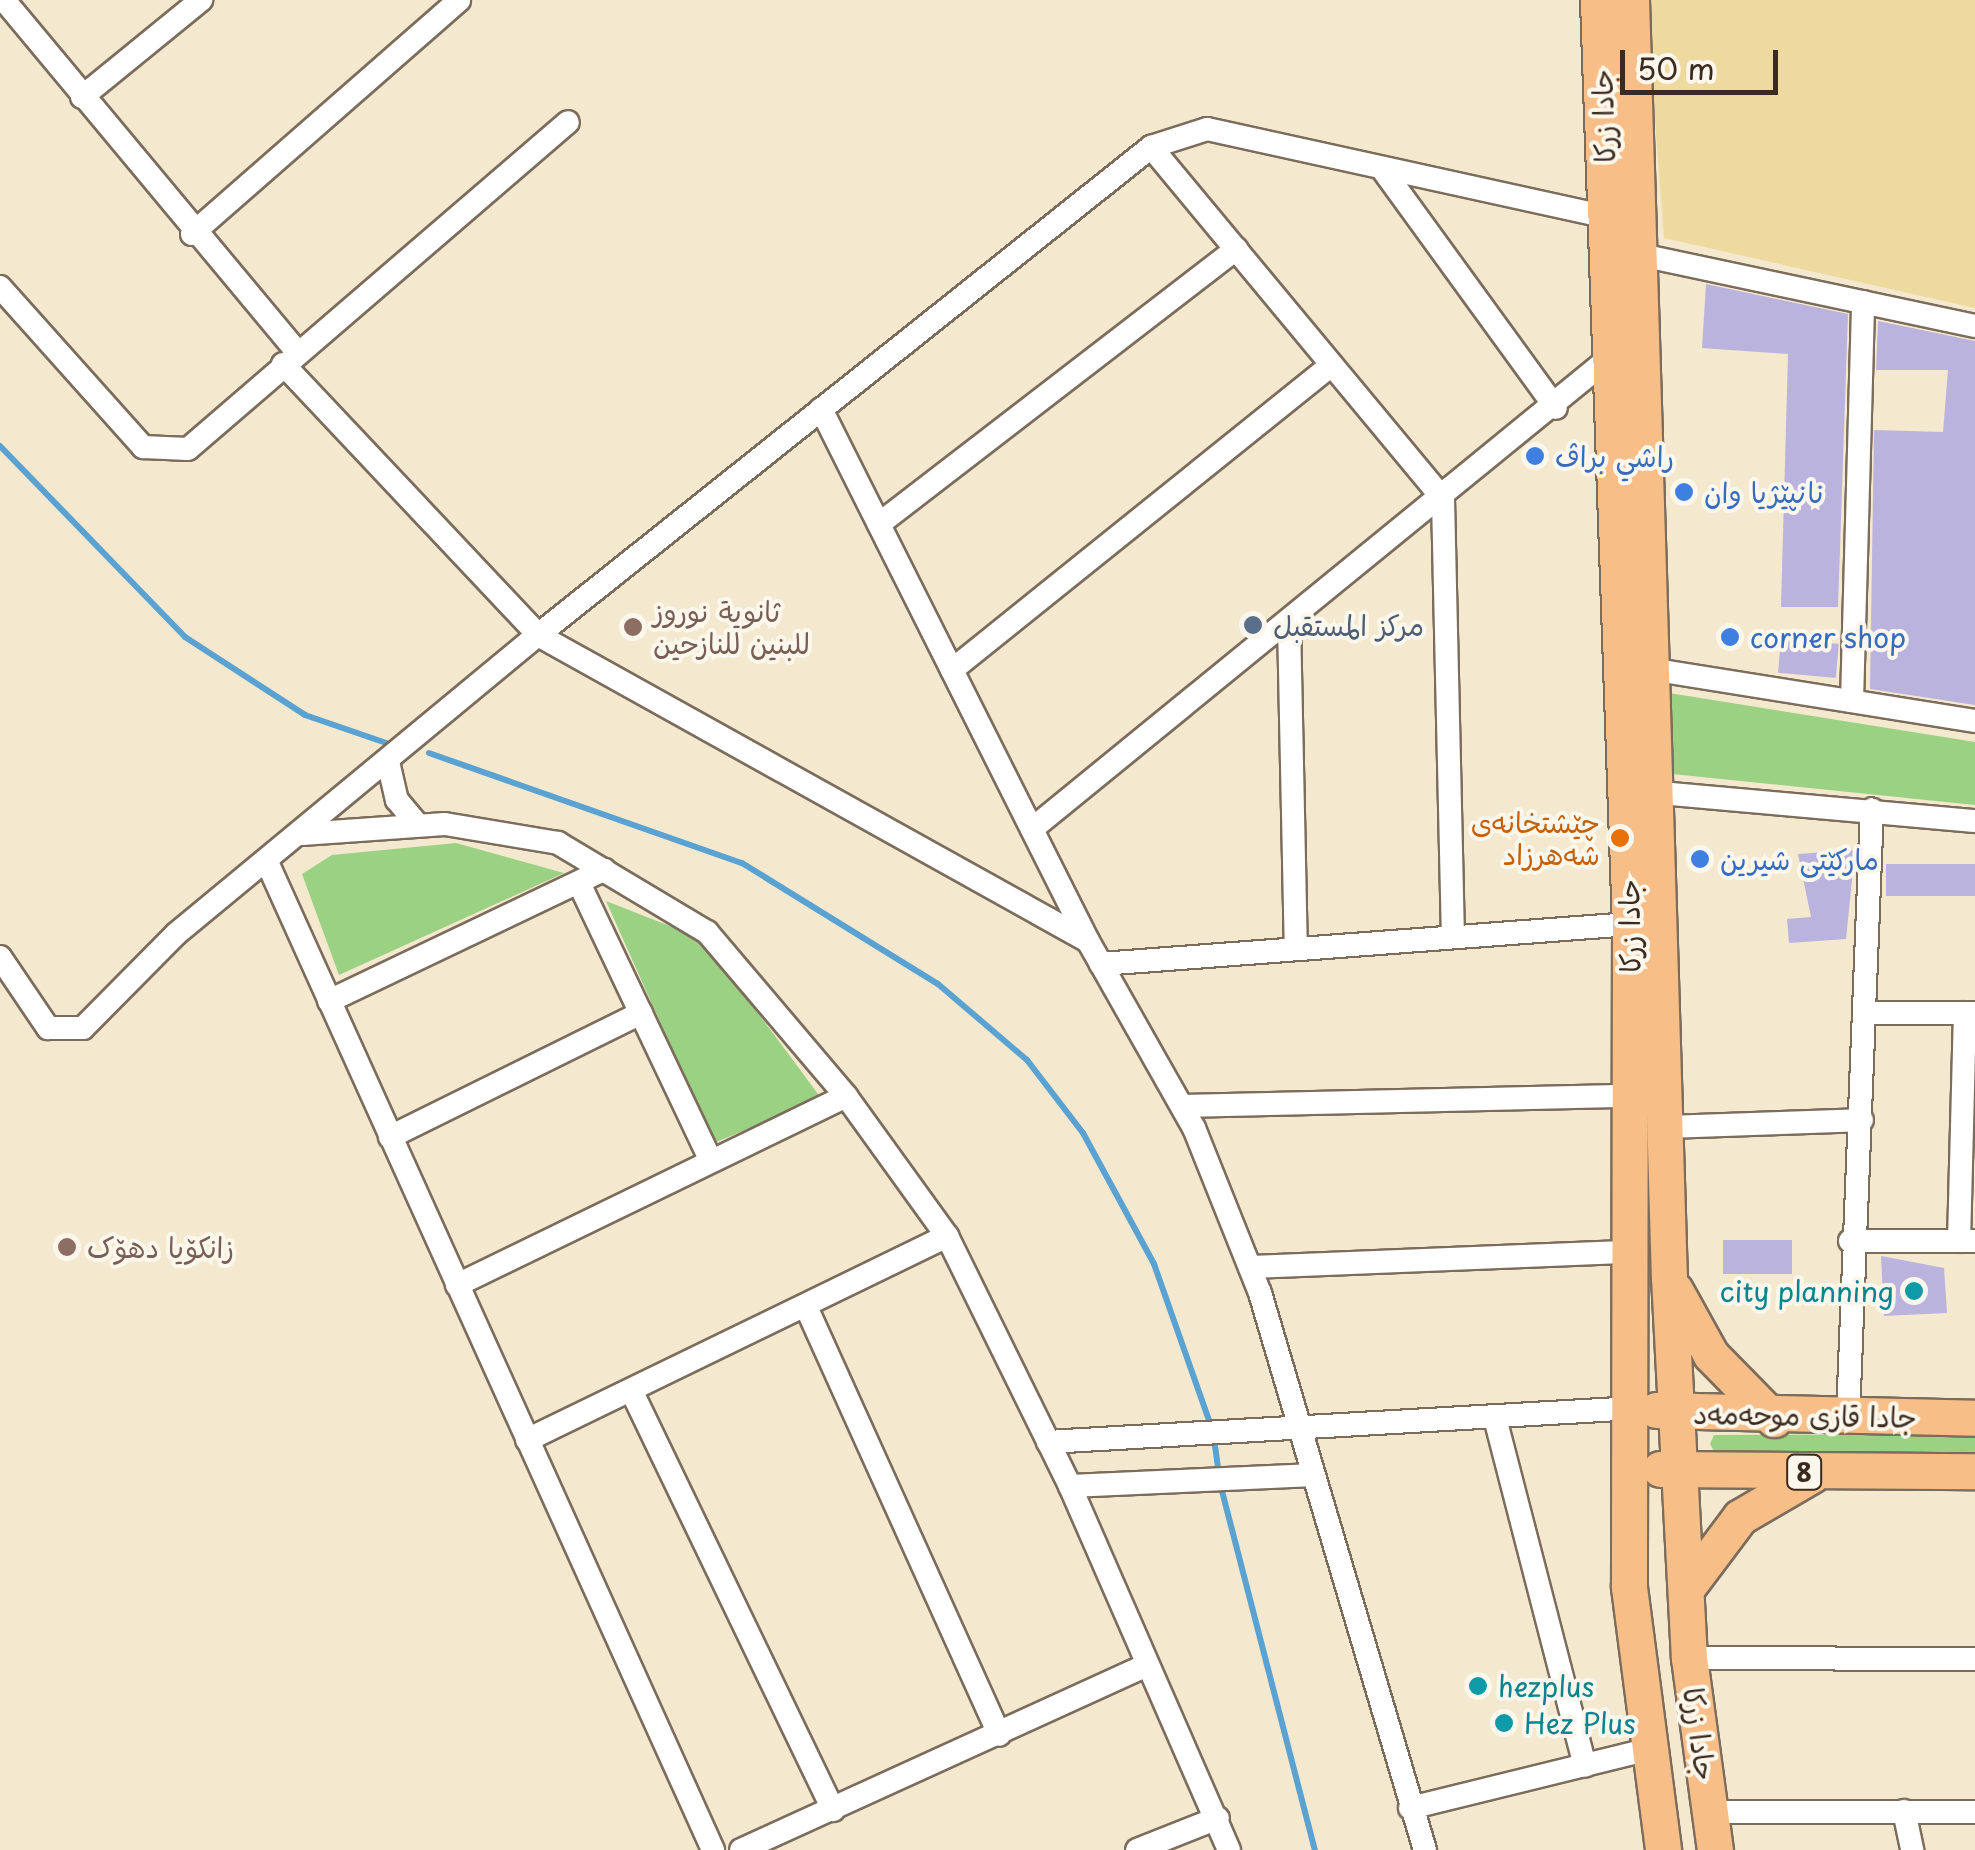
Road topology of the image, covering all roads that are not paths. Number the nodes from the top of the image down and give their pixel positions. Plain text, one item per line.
1 (4, 0) edge
2 (201, 0) edge
3 (459, 0) edge
4 (1598, 0) edge
5 (1631, 0) edge
6 (82, 97) junction
7 (568, 122) dead end
8 (1152, 147) junction
9 (1382, 170) junction
10 (1607, 218) junction
11 (192, 234) junction
12 (1236, 249) junction
13 (1641, 255) junction
14 (0, 288) edge
15 (1863, 302) junction
16 (1975, 326) edge
17 (1613, 356) junction
18 (290, 357) junction
19 (1332, 365) junction
20 (1556, 408) junction
21 (821, 409) junction
22 (1442, 499) junction
23 (879, 524) junction
24 (1290, 622) junction
25 (538, 635) junction
26 (952, 670) junction
27 (1656, 670) junction
28 (1852, 701) junction
29 (1975, 722) edge
30 (388, 766) junction
31 (1660, 793) junction
32 (1872, 809) junction
33 (1975, 820) edge
34 (416, 823) junction
35 (1032, 829) junction
36 (302, 834) junction
37 (267, 862) junction
38 (604, 870) junction
39 (578, 883) junction
40 (1630, 924) junction
41 (1452, 938) junction
42 (1088, 941) junction
43 (1296, 945) junction
44 (0, 957) edge
45 (1101, 964) junction
46 (329, 1001) junction
47 (641, 1013) junction
48 (1868, 1013) junction
49 (1970, 1013) edge
50 (846, 1096) junction
51 (1630, 1096) junction
52 (1182, 1106) junction
53 (1862, 1120) junction
54 (1664, 1127) junction
55 (390, 1137) junction
56 (710, 1157) junction
57 (947, 1236) junction
58 (1850, 1241) junction
59 (1967, 1241) edge
60 (1631, 1252) junction
61 (1250, 1267) junction
62 (1669, 1277) junction
63 (458, 1285) junction
64 (808, 1311) junction
65 (632, 1392) junction
66 (1635, 1408) junction
67 (1678, 1412) junction
68 (1725, 1416) junction
69 (1848, 1416) junction
70 (1495, 1418) junction
71 (1975, 1418) edge
72 (1774, 1419) junction
73 (1297, 1429) junction
74 (527, 1440) junction
75 (1048, 1442) junction
76 (1680, 1468) junction
77 (1718, 1469) junction
78 (1634, 1471) junction
79 (1975, 1471) edge
80 (1818, 1472) junction
81 (1310, 1475) junction
82 (1070, 1486) junction
83 (1686, 1589) junction
84 (1689, 1658) junction
85 (1975, 1659) edge
86 (1144, 1666) junction
87 (999, 1735) junction
88 (1647, 1750) junction
89 (1585, 1766) junction
90 (1410, 1808) junction
91 (833, 1810) junction
92 (1904, 1811) junction
93 (1710, 1812) junction
94 (1975, 1812) edge
95 (1218, 1818) junction
96 (713, 1850) edge
97 (742, 1850) edge
98 (1137, 1850) edge
99 (1229, 1850) edge
100 (1425, 1850) edge
101 (1663, 1850) edge
102 (1714, 1850) edge
103 (1912, 1850) edge

1 - 6 street
2 - 6 street
3 - 11 street
4 - 10 main road, جادا زرکا
5 - 13 main road, جادا زرکا
6 - 11 street
7 - 18 street
8 - 9 street
8 - 12 street
8 - 21 street
9 - 10 street
9 - 20 street
10 - 17 main road, جادا زرکا
11 - 18 street
12 - 19 street
12 - 23 street
13 - 15 street
13 - 27 main road, جادا زرکا
14 - 18 street
15 - 16 street
15 - 28 street
17 - 20 street
17 - 40 main road, جادا زرکا
18 - 25 street
19 - 22 street
19 - 26 street
20 - 22 street
21 - 23 street
21 - 25 street
22 - 24 street
22 - 41 street
23 - 26 street
24 - 35 street
24 - 43 street
25 - 30 street
25 - 42 street
26 - 35 street
27 - 28 street
27 - 31 main road, جادا زرکا
28 - 29 street
30 - 34 street
30 - 36 street
31 - 32 street
31 - 54 main road, جادا زرکا
32 - 33 street
32 - 48 street
34 - 36 street
34 - 38 street
35 - 42 street
36 - 37 street
37 - 44 street
37 - 46 street
38 - 39 street
38 - 50 street
39 - 46 street
39 - 47 street
40 - 41 street
40 - 51 main road, جادا زرکا
41 - 43 street
42 - 45 street
43 - 45 street
45 - 52 street
46 - 55 street
47 - 55 street
47 - 56 street
48 - 49 street
48 - 53 street
49 - 59 street
50 - 56 street
50 - 57 street
51 - 52 street
51 - 60 main road, جادا زرکا
52 - 61 street
53 - 54 street
53 - 58 street
54 - 62 main road, جادا زرکا
55 - 63 street
56 - 63 street
57 - 64 street
57 - 75 street
58 - 59 street
58 - 69 street
60 - 61 street
60 - 66 main road, جادا زرکا
61 - 73 street
62 - 67 main road, جادا زرکا
62 - 72 main road
63 - 74 street
64 - 65 street
64 - 87 street
65 - 74 street
65 - 91 street
66 - 67 main road, جادا قازی موحەمەد / 8
66 - 70 street
66 - 78 main road, جادا زرکا
67 - 68 main road, جادا قازی موحەمەد / 8
67 - 76 main road, جادا زرکا
68 - 72 main road, جادا قازی موحەمەد / 8
68 - 77 main road
69 - 71 main road, جادا قازی موحەمەد / 8
69 - 72 main road, جادا قازی موحەمەد / 8
70 - 73 street
70 - 89 street
73 - 75 street
73 - 81 street
74 - 96 street
75 - 82 street
76 - 77 main road, جادا قازی موحەمەد / 8
76 - 78 main road, جادا قازی موحەمەد / 8
76 - 83 main road, جادا زرکا
77 - 80 main road, جادا قازی موحەمەد / 8
78 - 88 main road, جادا زرکا
79 - 80 main road, جادا قازی موحەمەد / 8
80 - 83 main road
81 - 82 street
81 - 90 street
82 - 86 street
83 - 84 main road, جادا زرکا
84 - 85 street
84 - 93 main road, جادا زرکا
86 - 87 street
86 - 95 street
87 - 91 street
88 - 89 street
88 - 101 main road, جادا زرکا
89 - 90 street
90 - 100 street
91 - 97 street
92 - 93 street
92 - 94 street
92 - 103 street
93 - 102 main road, جادا زرکا
95 - 98 street
95 - 99 street

